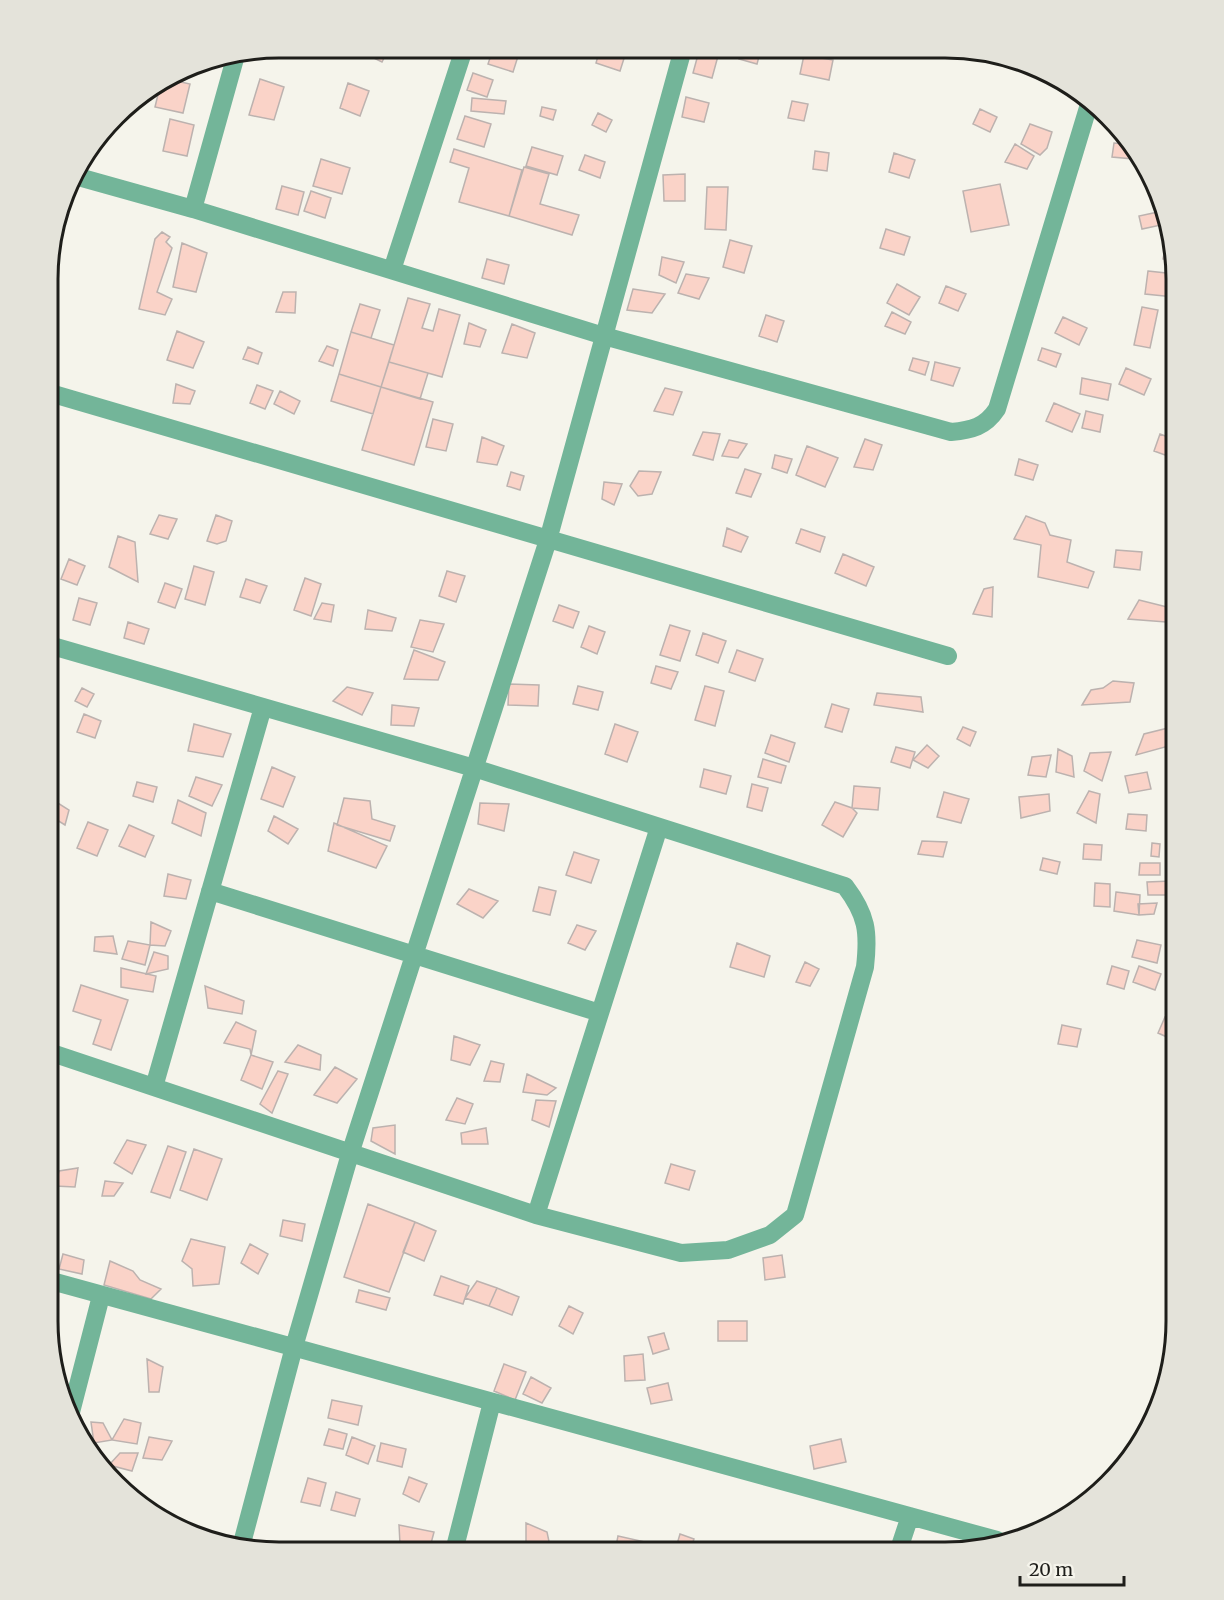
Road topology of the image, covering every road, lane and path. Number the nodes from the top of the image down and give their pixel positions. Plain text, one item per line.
1 (462, 58) edge
2 (681, 58) edge
3 (234, 64) edge
4 (1087, 111) edge
5 (83, 178) edge
6 (193, 209) junction
7 (392, 270) junction
8 (604, 336) junction
9 (58, 395) edge
10 (548, 540) junction
11 (58, 648) edge
12 (948, 656) dead end
13 (263, 707) junction
14 (474, 768) junction
15 (659, 827) junction
16 (210, 891) junction
17 (415, 955) junction
18 (600, 1013) junction
19 (58, 1055) edge
20 (154, 1087) junction
21 (350, 1154) junction
22 (536, 1215) junction
23 (58, 1283) edge
24 (101, 1296) junction
25 (294, 1347) junction
26 (74, 1401) edge
27 (492, 1402) junction
28 (910, 1516) junction
29 (986, 1537) edge
30 (243, 1538) edge
31 (455, 1542) edge
32 (901, 1542) edge

1 - 7 street
2 - 8 street
3 - 6 street
4 - 8 street
5 - 6 street
6 - 7 street
7 - 8 street
8 - 10 street
9 - 10 street
10 - 12 street
10 - 14 street
11 - 13 street
13 - 14 street
13 - 16 street
14 - 15 street
14 - 17 street
15 - 18 street
15 - 22 street
16 - 17 street
16 - 20 street
17 - 18 street
17 - 21 street
18 - 22 street
19 - 20 street
20 - 21 street
21 - 22 street
21 - 25 street
23 - 24 street
24 - 25 street
24 - 26 street
25 - 27 street
25 - 30 street
27 - 28 street
27 - 31 street
28 - 29 street
28 - 32 street

